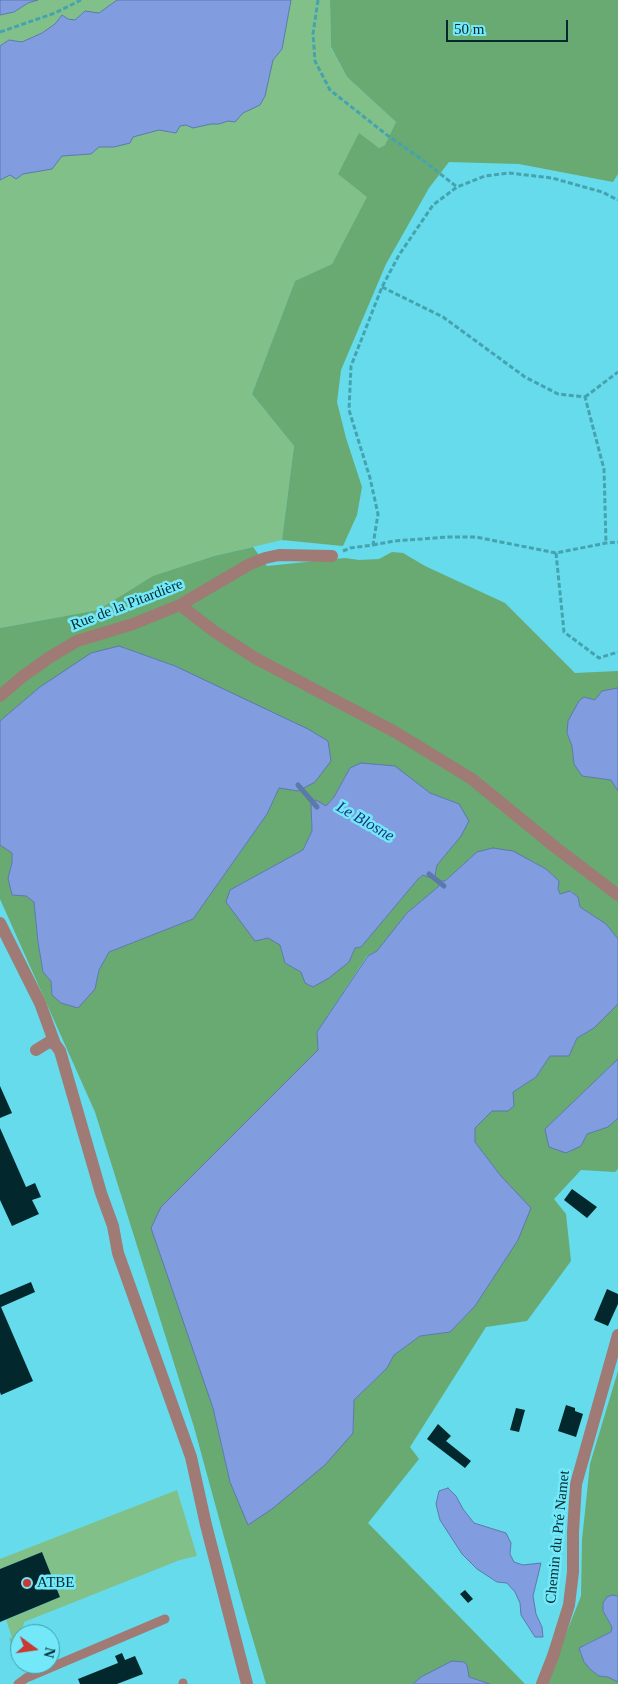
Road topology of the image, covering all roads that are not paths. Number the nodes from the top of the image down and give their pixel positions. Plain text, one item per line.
1 (332, 556) road end
2 (180, 605) junction
3 (0, 696) edge
4 (618, 895) edge
5 (0, 923) edge
6 (55, 1044) junction
7 (36, 1050) dead end
8 (618, 1335) edge
9 (165, 1619) dead end
10 (18, 1684) edge
11 (247, 1684) edge
12 (542, 1684) edge

1 - 2 street, Rue de la Pitardière
2 - 3 street, Rue de la Pitardière
2 - 4 street
5 - 6 street
6 - 7 street
6 - 11 street
8 - 12 street, Chemin du Pré Namet
9 - 10 lane

